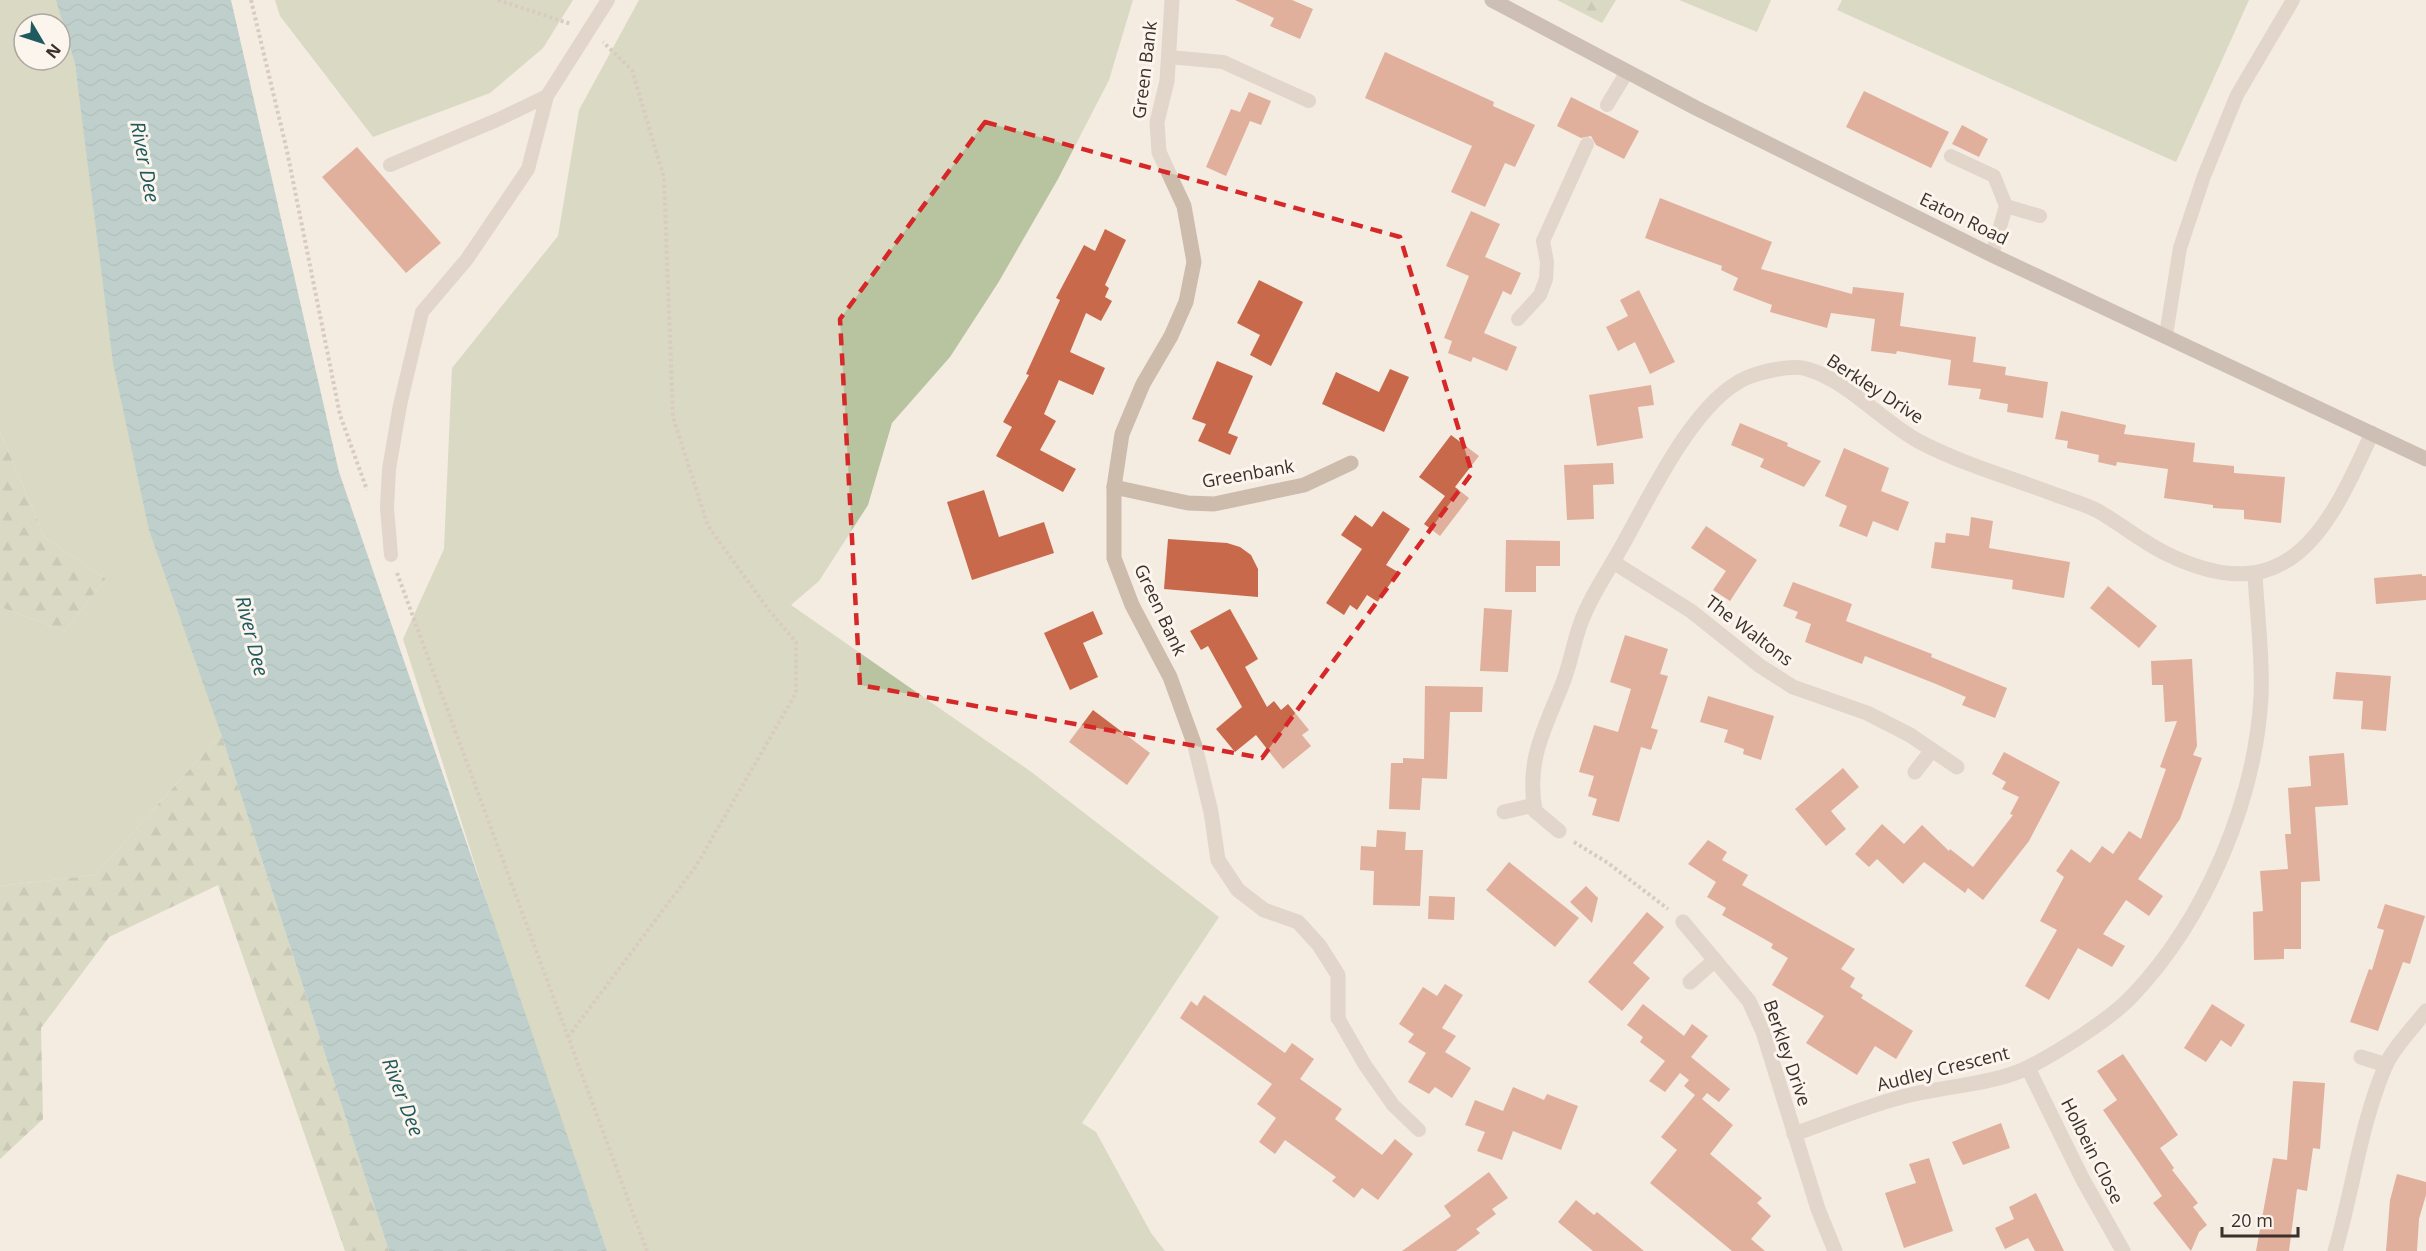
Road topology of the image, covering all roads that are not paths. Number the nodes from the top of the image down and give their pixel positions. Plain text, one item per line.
1 (608, 0) edge
2 (1172, 0) edge
3 (1492, 0) edge
4 (2293, 0) edge
5 (1169, 57) junction
6 (1627, 72) junction
7 (547, 96) junction
8 (1309, 101) dead end
9 (1607, 105) dead end
10 (1587, 144) dead end
11 (1951, 156) dead end
12 (390, 165) dead end
13 (2006, 206) junction
14 (2040, 216) dead end
15 (1992, 255) junction
16 (1518, 319) dead end
17 (2166, 335) junction
18 (2372, 433) junction
19 (2426, 459) edge
20 (1351, 463) dead end
21 (1114, 487) junction
22 (391, 555) road end
23 (1613, 562) junction
24 (2255, 574) junction
25 (1932, 750) junction
26 (1957, 767) dead end
27 (1915, 772) dead end
28 (1534, 805) junction
29 (1504, 812) dead end
30 (1559, 831) road end
31 (1683, 922) road end
32 (1715, 960) junction
33 (1690, 982) dead end
34 (2426, 1011) edge
35 (1338, 1018) joint
36 (2361, 1057) dead end
37 (2385, 1065) junction
38 (2028, 1068) junction
39 (1419, 1130) dead end
40 (1794, 1134) junction
41 (1835, 1251) edge
42 (2123, 1251) edge
43 (2335, 1251) edge

1 - 7 lane
2 - 5 street, Green Bank
3 - 6 street, Eaton Road
4 - 17 lane
5 - 8 lane
5 - 21 street, Green Bank
6 - 9 lane
6 - 15 street, Eaton Road
7 - 12 lane
7 - 22 lane
10 - 16 lane
11 - 13 lane
13 - 14 lane
13 - 15 lane
15 - 17 street, Eaton Road
17 - 18 street, Eaton Road
18 - 19 street, Eaton Road
18 - 24 street, Berkley Drive
20 - 21 street, Greenbank
21 - 35 street, Green Bank
23 - 24 street, Berkley Drive
23 - 25 street, The Waltons
23 - 28 street, Berkley Drive
24 - 38 street, Audley Crescent
25 - 26 street, The Waltons
25 - 27 street
28 - 29 street
28 - 30 street
31 - 32 street, Berkley Drive
32 - 33 street
32 - 40 street, Berkley Drive
34 - 37 street
35 - 39 lane
36 - 37 street
37 - 43 street
38 - 40 street, Audley Crescent
38 - 42 street, Holbein Close
40 - 41 street, Berkley Drive

